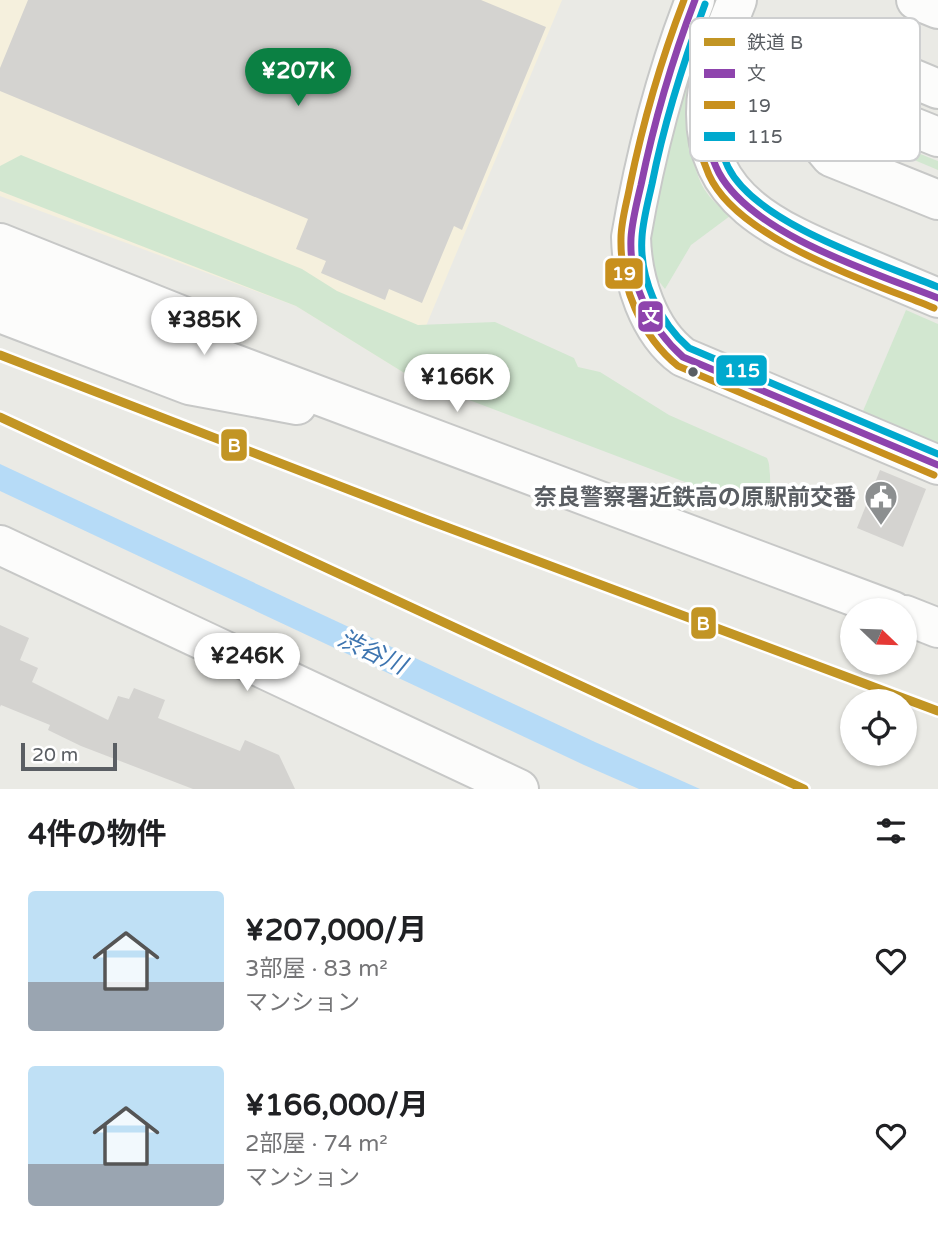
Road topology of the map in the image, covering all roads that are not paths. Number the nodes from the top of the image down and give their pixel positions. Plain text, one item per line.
1 (695, 0) edge
2 (737, 0) edge
3 (916, 0) edge
4 (938, 9) edge
5 (730, 18) edge
6 (920, 82) edge
7 (938, 89) edge
8 (920, 130) edge
9 (938, 137) edge
10 (715, 161) edge
11 (841, 161) edge
12 (938, 200) edge
13 (0, 243) edge
14 (0, 276) edge
15 (938, 298) edge
16 (0, 313) edge
17 (402, 425) junction
18 (938, 465) edge
19 (0, 545) edge
20 (859, 598) edge
21 (917, 620) edge
22 (938, 628) edge
23 (519, 789) edge

1 - 18 street
2 - 5 street
3 - 4 street
6 - 7 street
8 - 9 street
10 - 15 street
11 - 12 street
13 - 17 street
14 - 17 street
16 - 17 street
17 - 20 street
19 - 23 street
21 - 22 street

